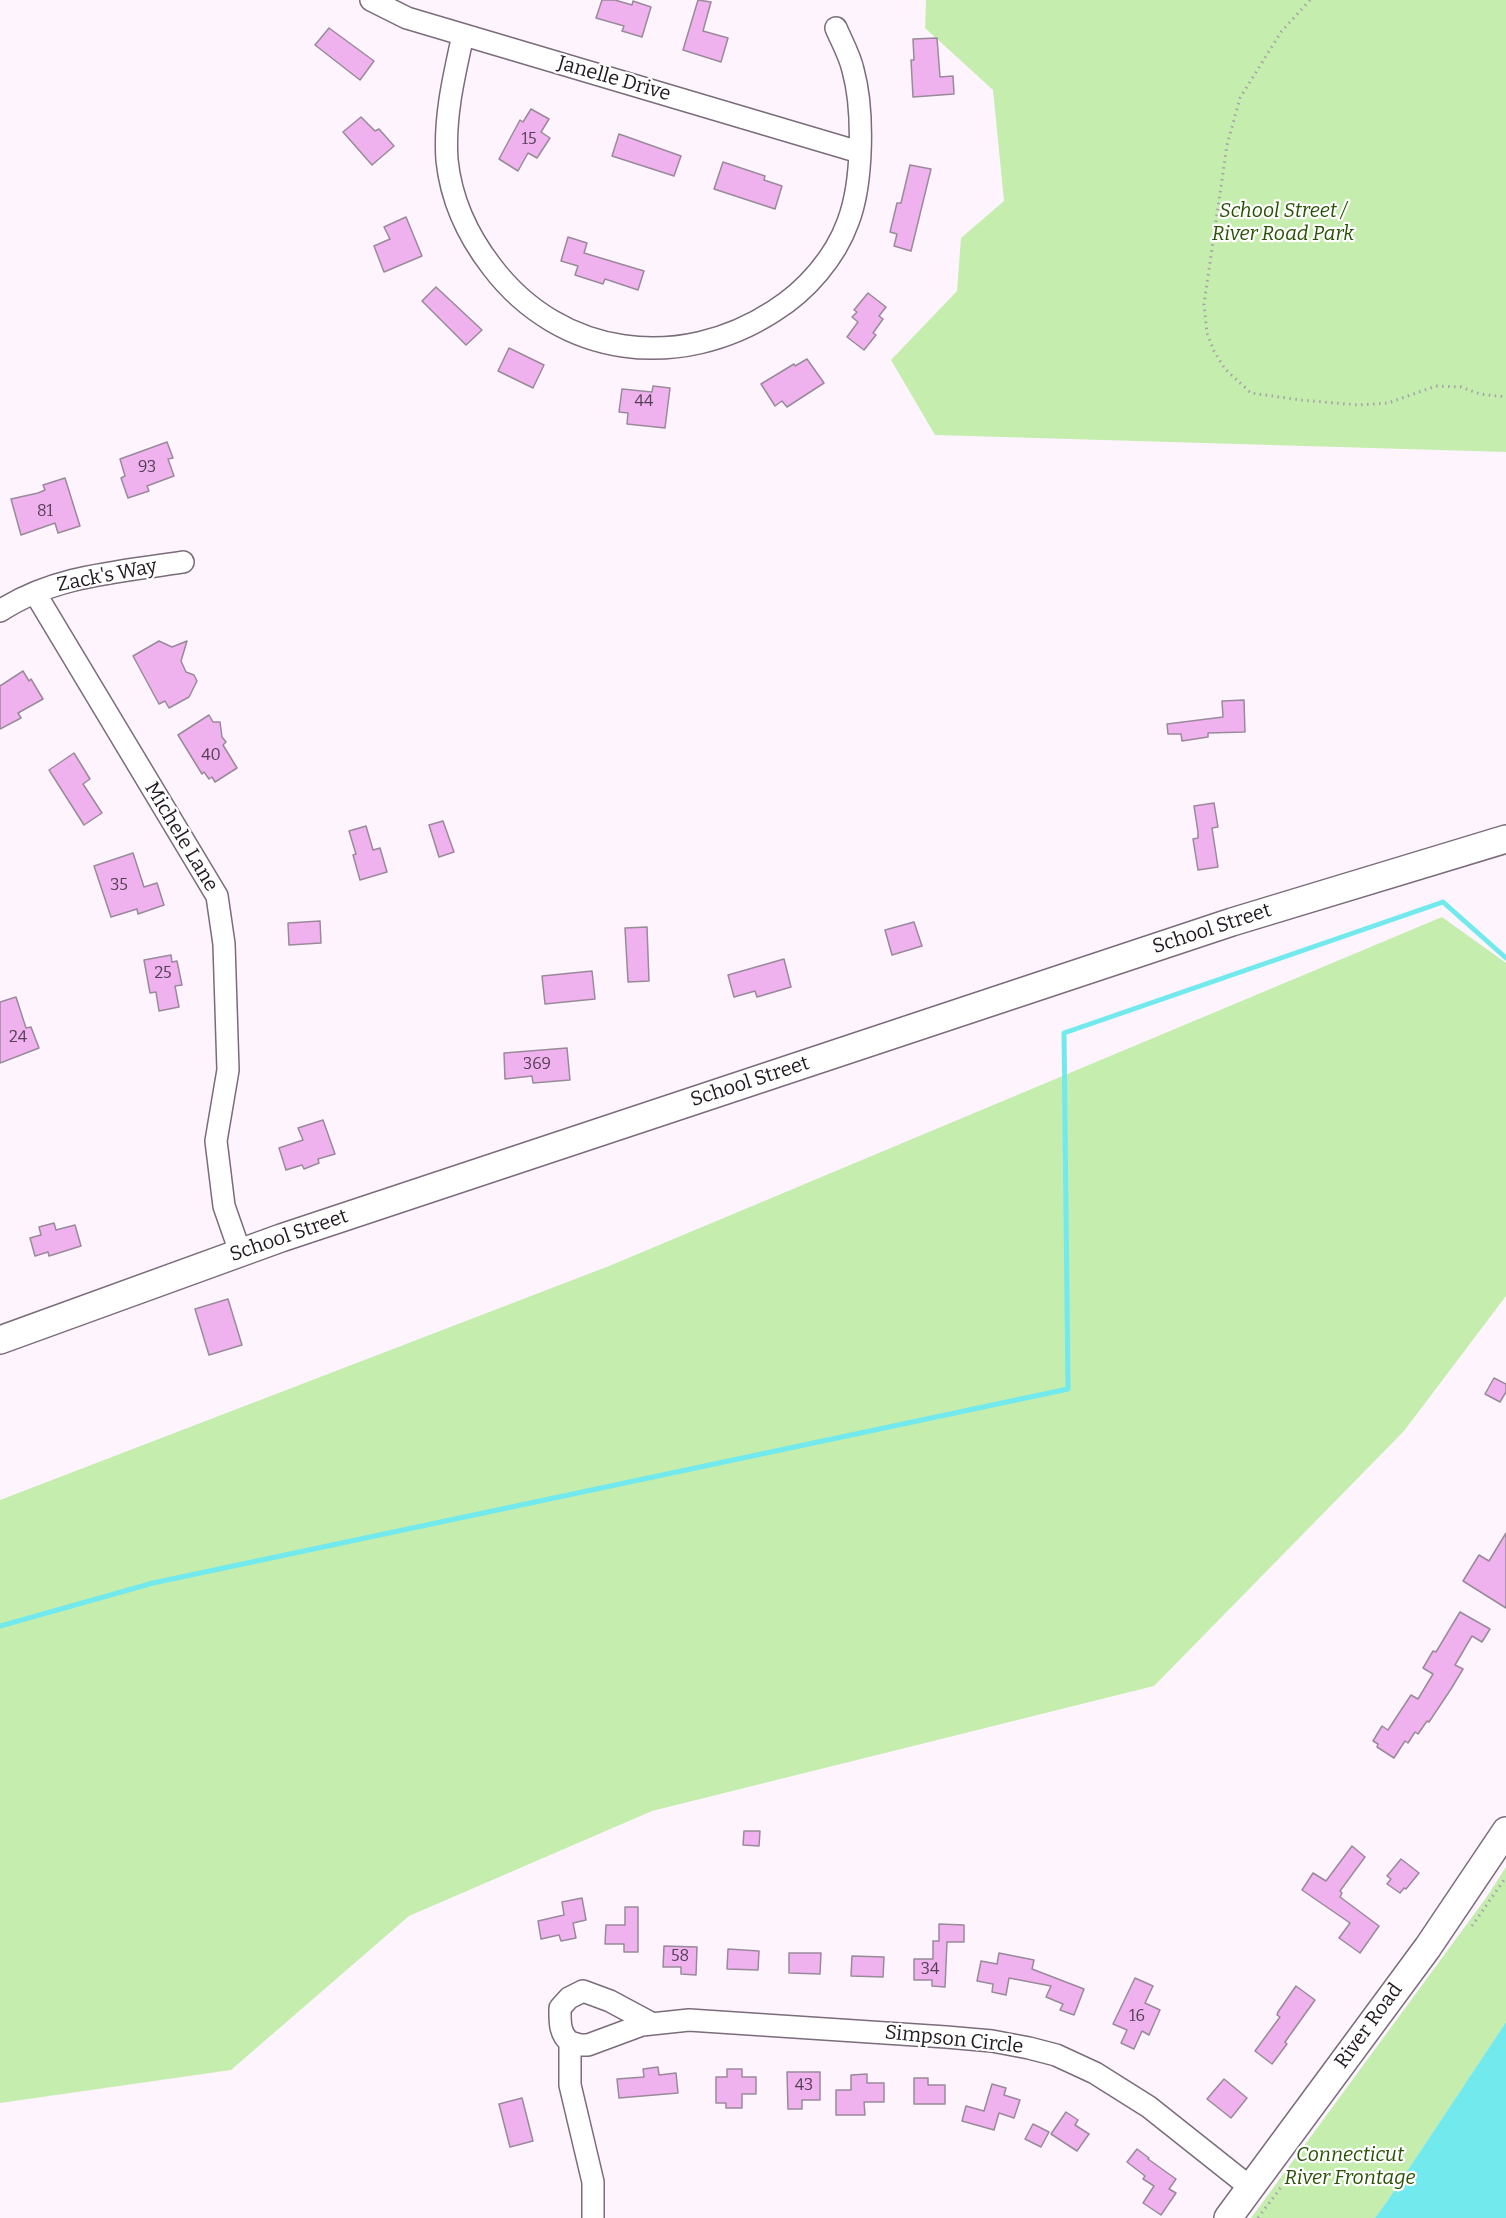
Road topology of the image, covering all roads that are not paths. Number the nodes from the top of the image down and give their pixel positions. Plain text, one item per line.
1 (371, 0) edge
2 (836, 28) dead end
3 (463, 35) junction
4 (859, 152) junction
5 (183, 562) dead end
6 (35, 593) junction
7 (0, 611) edge
8 (1506, 839) edge
9 (240, 1252) junction
10 (0, 1340) edge
11 (1506, 1831) edge
12 (651, 2023) junction
13 (570, 2042) junction
14 (1251, 2188) junction
15 (593, 2218) edge
16 (1228, 2218) edge

1 - 3 street, Janelle Drive
2 - 4 street
3 - 4 street, Janelle Drive
3 - 4 street
5 - 6 street, Zack's Way
6 - 7 street, Zack's Way
6 - 9 street, Michele Lane
8 - 9 street, School Street
9 - 10 street, School Street
11 - 14 street, River Road
12 - 13 street, Simpson Circle
12 - 13 street
12 - 14 street, Simpson Circle
13 - 15 street
14 - 16 street, River Road

